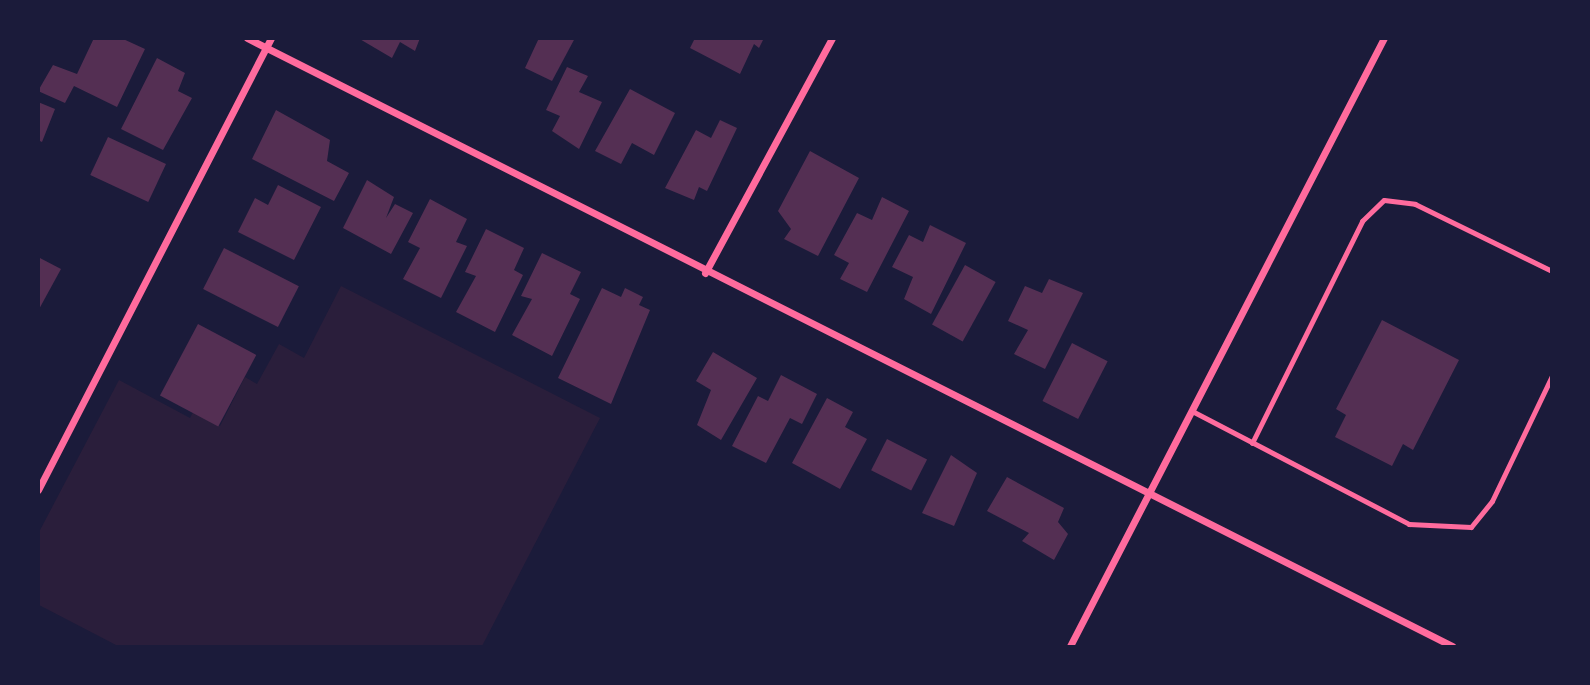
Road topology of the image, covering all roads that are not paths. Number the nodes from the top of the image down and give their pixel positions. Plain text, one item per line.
1 (247, 38) edge
2 (271, 38) edge
3 (832, 38) edge
4 (1384, 38) edge
5 (266, 48) junction
6 (1552, 271) edge
7 (705, 273) junction
8 (1552, 376) edge
9 (1192, 411) junction
10 (1252, 443) junction
11 (38, 491) edge
12 (1149, 494) junction
13 (1070, 646) edge
14 (1452, 646) edge

1 - 5 street
2 - 5 street
3 - 7 street
4 - 9 street
5 - 7 street
5 - 11 street
6 - 10 lane
7 - 12 street
8 - 10 lane
9 - 10 lane
9 - 12 street
12 - 13 street
12 - 14 street

